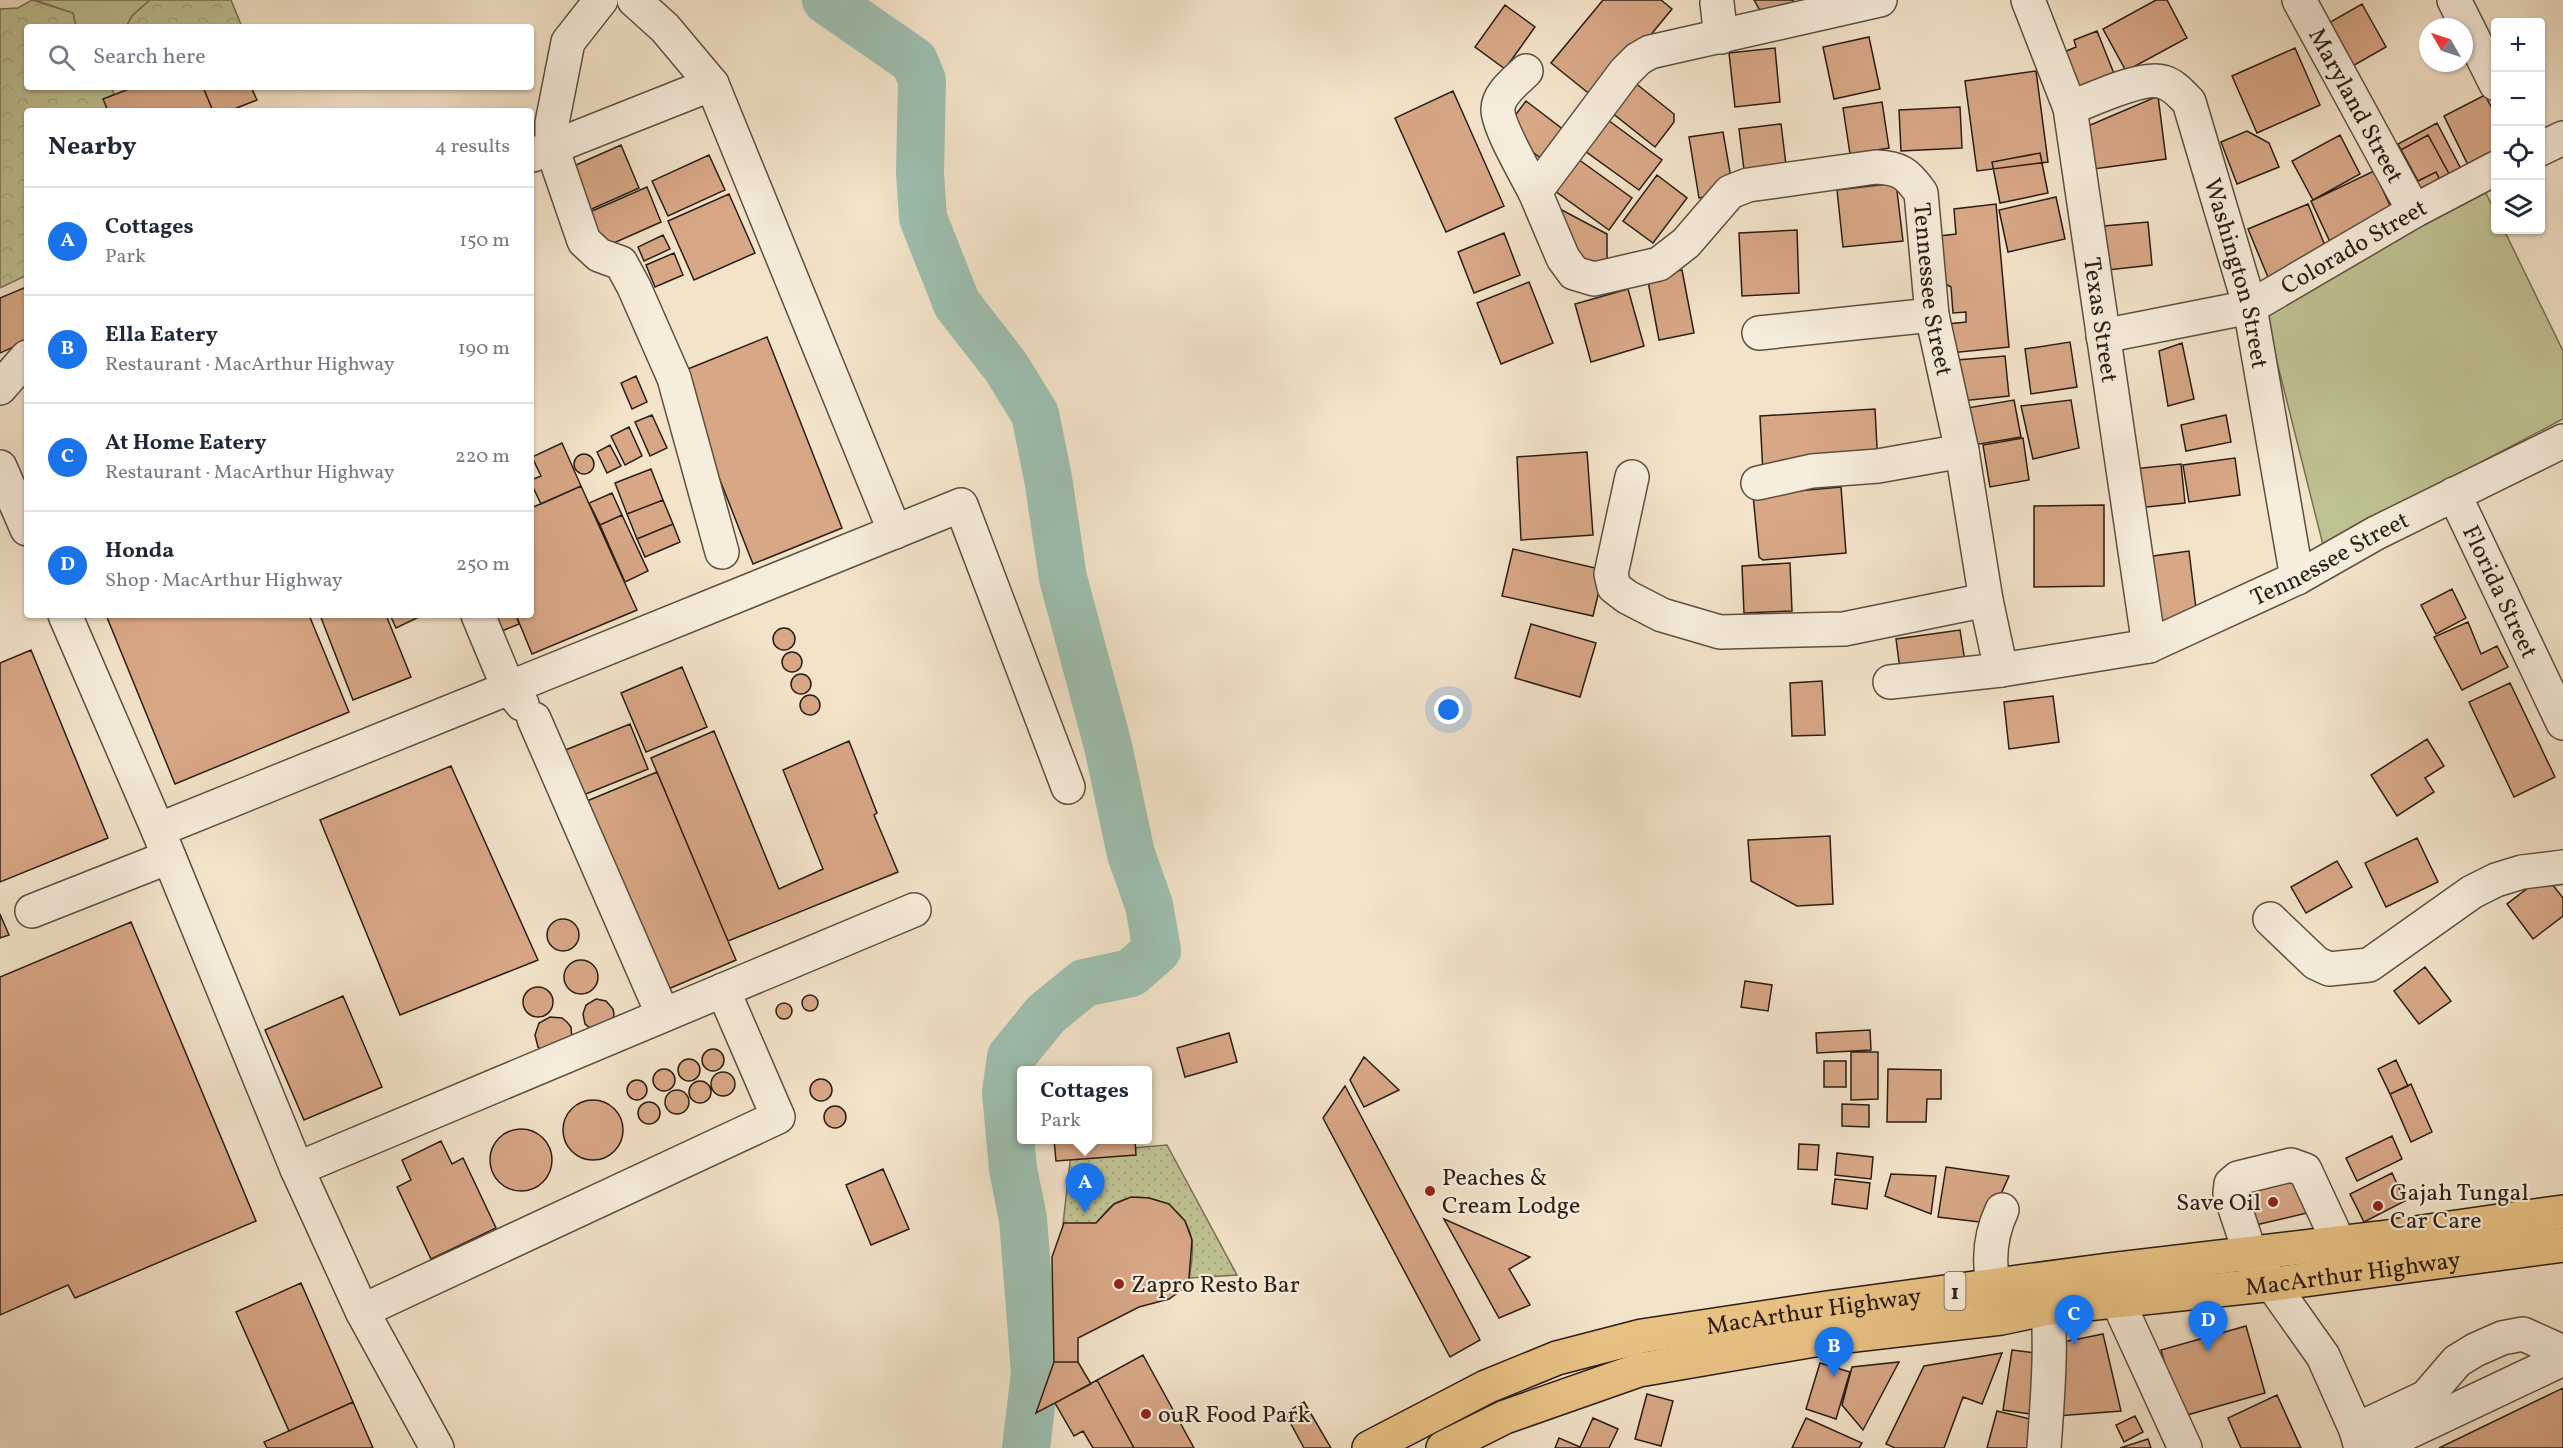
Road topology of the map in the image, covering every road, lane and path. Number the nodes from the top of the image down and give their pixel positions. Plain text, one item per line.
1 (601, 0) edge
2 (634, 0) edge
3 (1880, 0) edge
4 (2028, 0) edge
5 (2299, 0) edge
6 (2454, 0) edge
7 (1717, 1) edge
8 (1721, 37) junction
9 (1526, 71) dead end
10 (2491, 74) edge
11 (712, 84) junction
12 (2070, 108) junction
13 (2563, 138) edge
14 (2545, 147) edge
15 (541, 152) edge
16 (2491, 171) edge
17 (1535, 192) junction
18 (2414, 211) junction
19 (2250, 307) junction
20 (1932, 315) junction
21 (1759, 333) dead end
22 (2103, 336) junction
23 (24, 360) edge
24 (0, 388) edge
25 (2563, 441) edge
26 (1962, 451) junction
27 (0, 467) edge
28 (1632, 477) dead end
29 (1758, 483) dead end
30 (2454, 494) junction
31 (24, 522) edge
32 (896, 532) junction
33 (722, 552) dead end
34 (2297, 578) junction
35 (1986, 600) junction
36 (66, 618) edge
37 (479, 618) edge
38 (2149, 646) junction
39 (2001, 670) junction
40 (1890, 682) dead end
41 (522, 704) junction
42 (2563, 723) edge
43 (1068, 787) dead end
44 (164, 843) junction
45 (2563, 867) edge
46 (32, 910) dead end
47 (914, 910) dead end
48 (2270, 919) dead end
49 (723, 990) junction
50 (663, 1015) junction
51 (297, 1169) junction
52 (2002, 1210) dead end
53 (2563, 1212) edge
54 (2339, 1242) junction
55 (2563, 1245) edge
56 (2250, 1253) junction
57 (2108, 1270) junction
58 (2352, 1272) junction
59 (2274, 1284) junction
60 (1993, 1286) junction
61 (2047, 1293) junction
62 (2118, 1302) junction
63 (362, 1311) junction
64 (2001, 1318) junction
65 (2563, 1352) edge
66 (2563, 1359) edge
67 (2448, 1396) junction
68 (2364, 1442) edge
69 (437, 1448) edge
70 (1369, 1448) edge
71 (1443, 1448) edge
72 (2044, 1448) edge
73 (2185, 1448) edge

1 - 15 street
2 - 11 street
3 - 8 street
4 - 12 street, Texas Street
5 - 18 street, Maryland Street
6 - 10 street
7 - 8 street
8 - 17 street
9 - 17 street, Tennessee Street
11 - 15 street
11 - 32 street
12 - 19 street, Washington Street
12 - 22 street, Texas Street
13 - 14 street
15 - 33 street
16 - 18 street, Colorado Street
17 - 20 street, Tennessee Street
18 - 19 street, Colorado Street
19 - 22 street, Colorado Street
19 - 34 street, Washington Street
20 - 21 street
20 - 26 street, Tennessee Street
22 - 38 street, Texas Street
23 - 24 street
25 - 30 street, Tennessee Street
26 - 29 street
26 - 35 street, Tennessee Street
27 - 31 street
28 - 35 street
30 - 34 street, Tennessee Street
30 - 42 street, Florida Street
32 - 41 street
32 - 43 street
34 - 38 street, Tennessee Street
35 - 39 street, Tennessee Street
36 - 44 street
37 - 41 street
38 - 39 street, Tennessee Street
39 - 40 street
41 - 44 street
41 - 50 street
44 - 46 street
44 - 51 street
45 - 48 street
47 - 49 street
49 - 50 street
49 - 63 street
50 - 51 street
51 - 63 street
52 - 60 street
53 - 54 highway, MacArthur Highway / 1
54 - 56 highway, MacArthur Highway / 1
54 - 56 street
54 - 58 street
55 - 58 highway, MacArthur Highway / 1
56 - 57 highway, MacArthur Highway / 1
56 - 59 street
57 - 61 highway, MacArthur Highway / 1
57 - 62 street
58 - 59 highway, MacArthur Highway / 1
59 - 62 highway, MacArthur Highway / 1
59 - 68 street
60 - 61 highway, MacArthur Highway / 1
60 - 64 street
60 - 70 highway, MacArthur Highway / 1
61 - 62 highway, MacArthur Highway / 1
61 - 64 highway, MacArthur Highway / 1
61 - 72 street
62 - 73 street
63 - 69 street
64 - 71 highway, MacArthur Highway / 1
65 - 67 street
66 - 67 street
67 - 68 street

